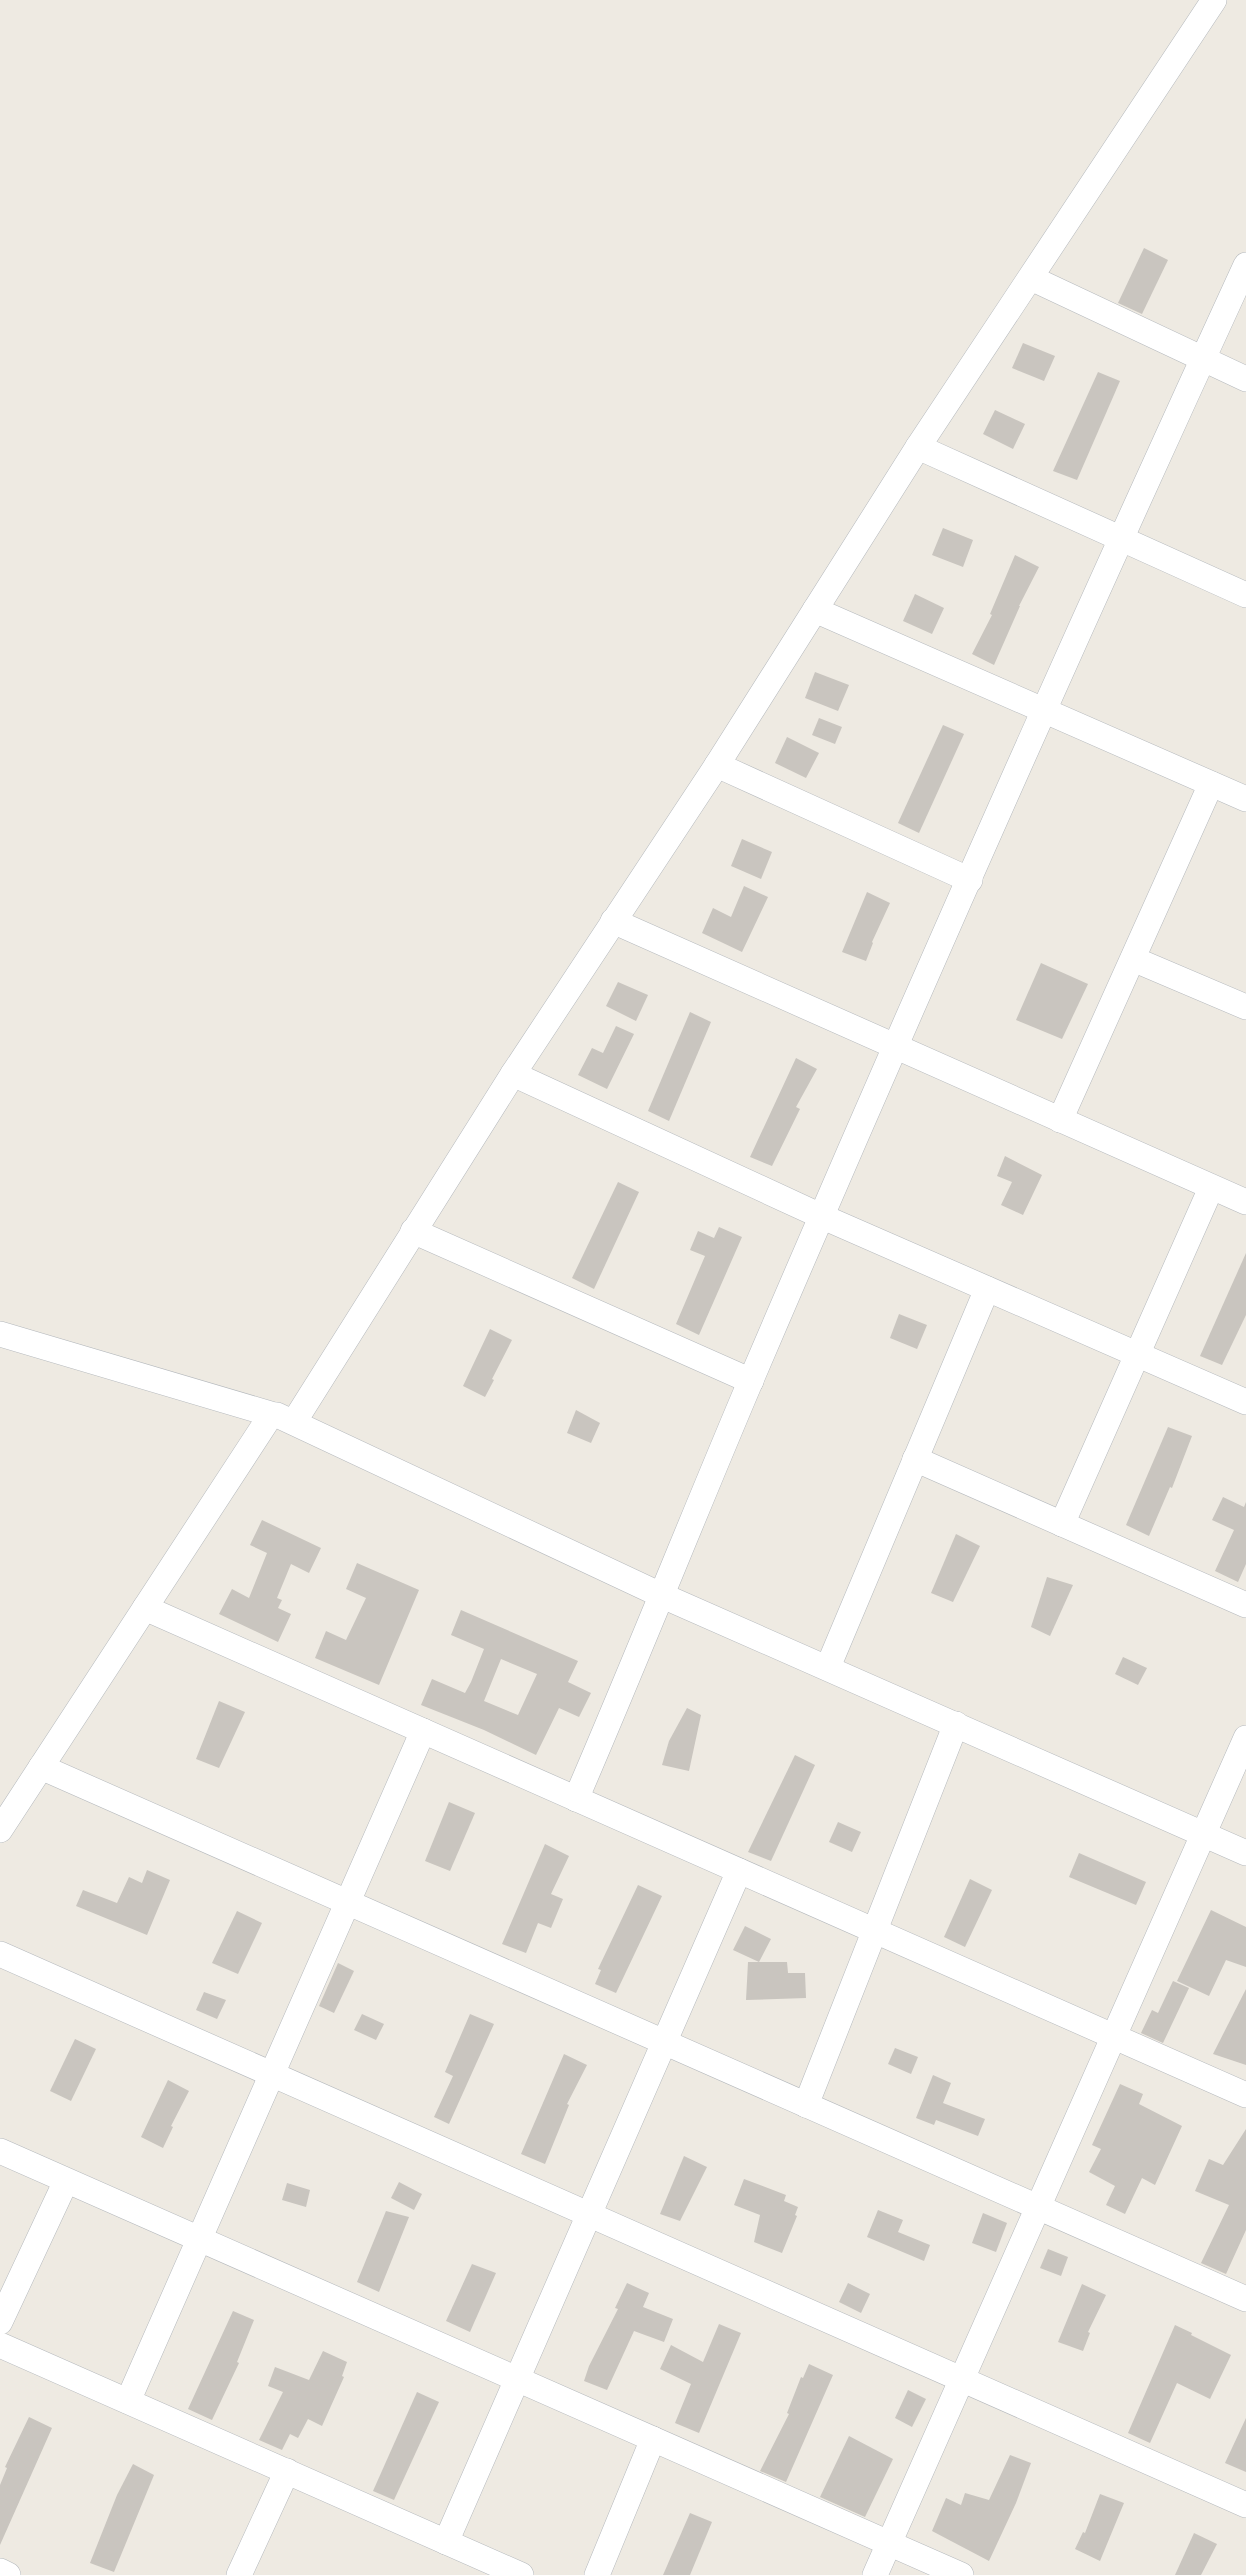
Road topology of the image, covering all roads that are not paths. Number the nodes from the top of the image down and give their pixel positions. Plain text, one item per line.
1 (1214, 0) edge
2 (1246, 265) edge
3 (1031, 278) junction
4 (1202, 360) junction
5 (1246, 379) edge
6 (918, 447) junction
7 (1123, 540) junction
8 (1246, 595) edge
9 (814, 610) junction
10 (1045, 709) junction
11 (716, 765) junction
12 (1211, 784) junction
13 (1246, 799) edge
14 (970, 880) junction
15 (613, 922) junction
16 (1133, 958) junction
17 (1246, 1007) edge
18 (896, 1047) junction
19 (513, 1074) junction
20 (1060, 1120) junction
21 (1211, 1188) junction
22 (1246, 1202) edge
23 (823, 1218) junction
24 (413, 1231) junction
25 (987, 1289) junction
26 (0, 1334) edge
27 (1138, 1354) junction
28 (751, 1381) junction
29 (1246, 1402) edge
30 (284, 1419) junction
31 (915, 1459) junction
32 (1062, 1524) junction
33 (663, 1596) junction
34 (1246, 1605) edge
35 (145, 1608) junction
36 (828, 1667) junction
37 (956, 1724) junction
38 (423, 1731) junction
39 (1246, 1738) edge
40 (41, 1767) junction
41 (576, 1799) junction
42 (0, 1830) edge
43 (1204, 1834) junction
44 (1246, 1853) edge
45 (739, 1871) junction
46 (348, 1902) junction
47 (876, 1931) junction
48 (0, 1954) edge
49 (1114, 2037) junction
50 (664, 2042) junction
51 (272, 2075) junction
52 (1246, 2096) edge
53 (806, 2105) junction
54 (0, 2151) edge
55 (66, 2181) junction
56 (1038, 2207) junction
57 (588, 2215) junction
58 (200, 2239) junction
59 (1246, 2299) edge
60 (0, 2322) edge
61 (0, 2344) edge
62 (517, 2379) junction
63 (962, 2380) junction
64 (128, 2401) junction
65 (653, 2439) junction
66 (287, 2471) junction
67 (1246, 2505) edge
68 (446, 2542) junction
69 (889, 2543) junction
70 (0, 2571) edge
71 (8, 2575) edge
72 (238, 2575) edge
73 (521, 2575) edge
74 (597, 2575) edge
75 (876, 2575) edge
76 (961, 2575) edge

1 - 3 street
2 - 4 street
3 - 4 street
3 - 6 street
4 - 5 street
4 - 7 street
6 - 7 street
6 - 9 street
7 - 8 street
7 - 10 street
9 - 10 street
9 - 11 street
10 - 12 street
10 - 14 street
11 - 14 street
11 - 15 street
12 - 13 street
12 - 16 street
14 - 18 street
15 - 18 street
15 - 19 street
16 - 17 street
16 - 20 street
18 - 20 street
18 - 23 street
19 - 23 street
19 - 24 street
20 - 21 street
21 - 22 street
21 - 27 street
23 - 25 street
23 - 28 street
24 - 28 street
24 - 30 street
25 - 27 street
25 - 31 street
26 - 30 street
27 - 29 street
27 - 32 street
28 - 33 street
30 - 33 street
30 - 35 street
31 - 32 street
31 - 36 street
32 - 34 street
33 - 36 street
33 - 41 street
35 - 38 street
35 - 40 street
36 - 37 street
37 - 43 street
37 - 47 street
38 - 41 street
38 - 46 street
39 - 43 street
40 - 42 street
40 - 46 street
41 - 45 street
43 - 44 street
43 - 49 street
45 - 47 street
45 - 50 street
46 - 50 street
46 - 51 street
47 - 49 street
47 - 53 street
48 - 51 street
49 - 52 street
49 - 56 street
50 - 53 street
50 - 57 street
51 - 57 street
51 - 58 street
53 - 56 street
54 - 55 street
55 - 58 street
55 - 60 street
56 - 59 street
56 - 63 street
57 - 62 street
57 - 63 street
58 - 62 street
58 - 64 street
61 - 64 street
62 - 65 street
62 - 68 street
63 - 67 street
63 - 69 street
64 - 66 street
65 - 69 street
65 - 74 street
66 - 68 street
66 - 72 street
68 - 73 street
69 - 75 street
69 - 76 street
70 - 71 street

